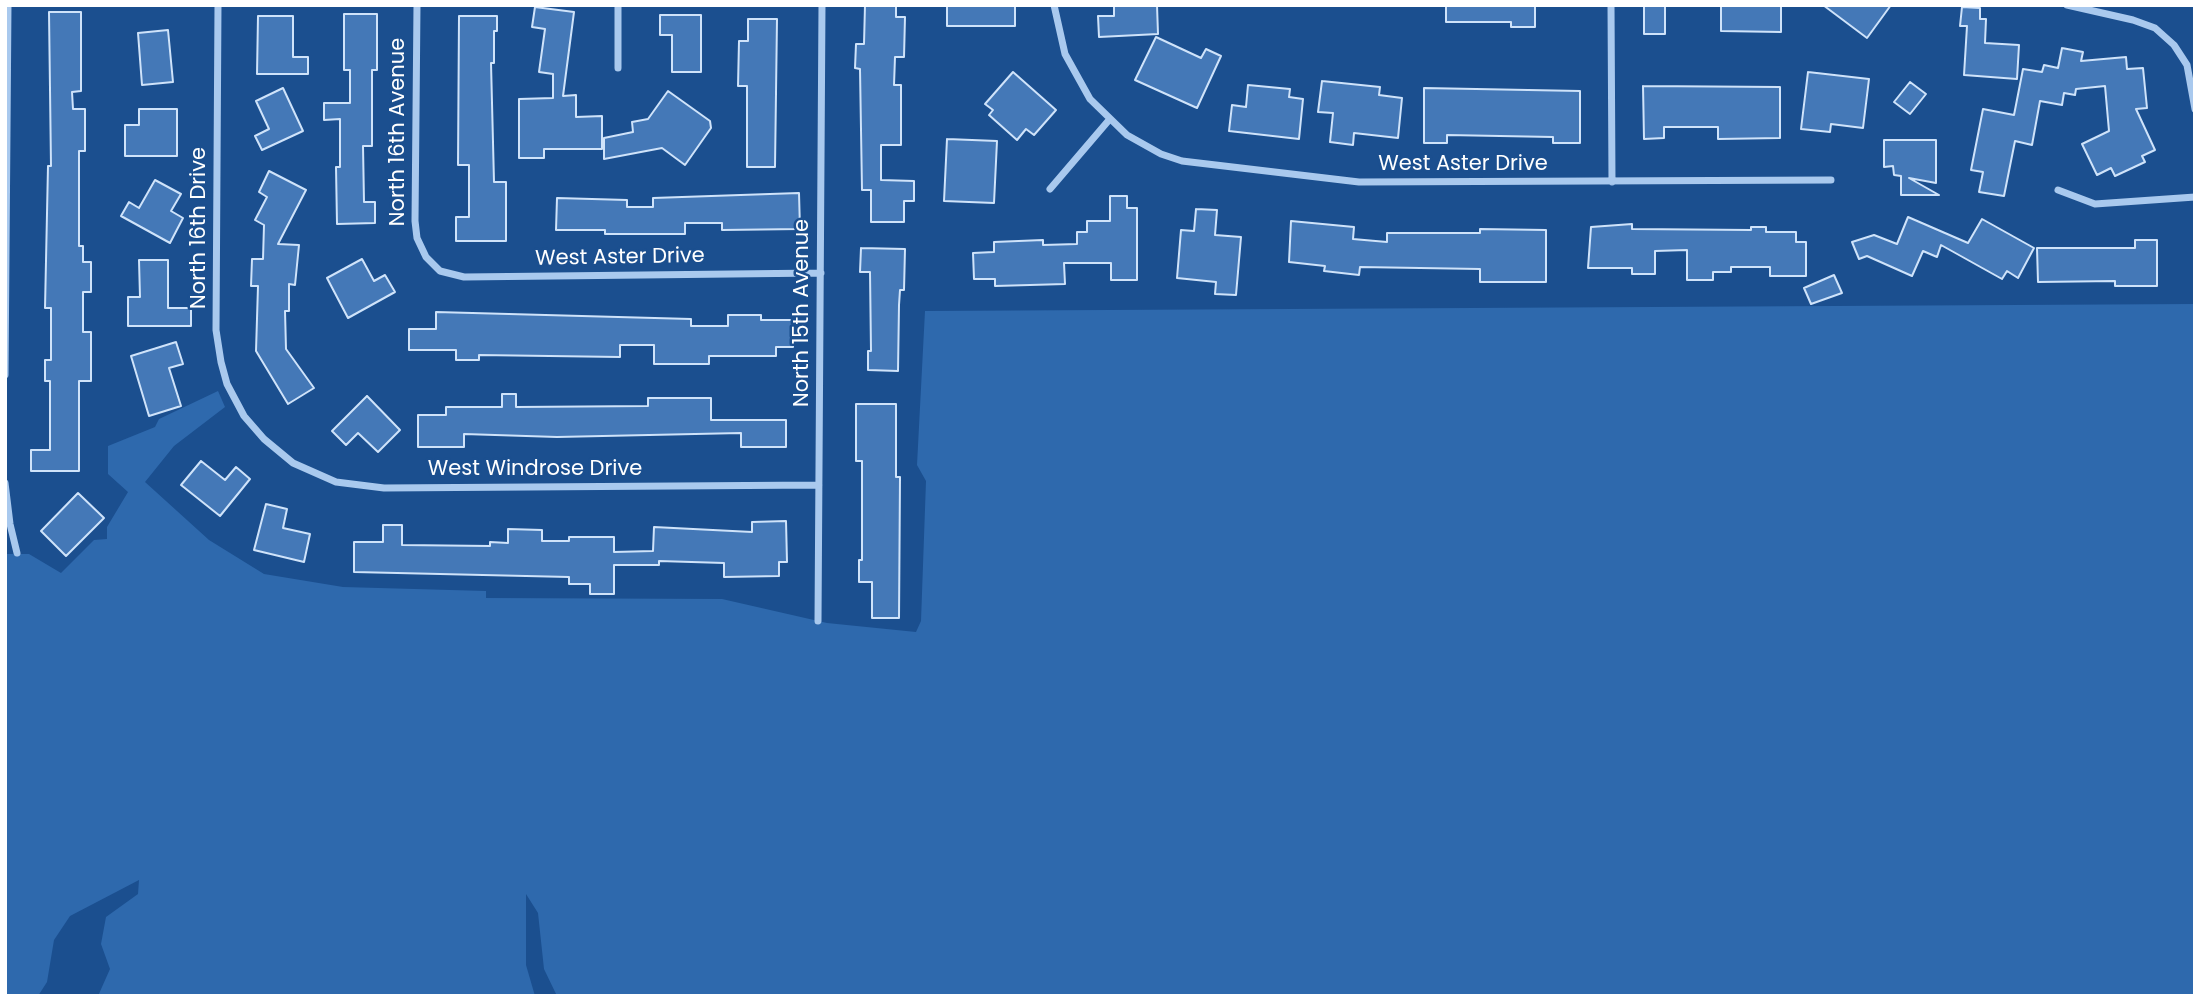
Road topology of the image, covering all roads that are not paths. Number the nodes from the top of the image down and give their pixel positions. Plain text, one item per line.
1 (8, 5) edge
2 (218, 5) edge
3 (417, 5) edge
4 (618, 5) edge
5 (822, 5) edge
6 (1054, 5) edge
7 (1611, 5) edge
8 (2067, 5) edge
9 (618, 68) dead end
10 (2195, 108) edge
11 (1109, 120) junction
12 (1830, 180) dead end
13 (1612, 182) junction
14 (1050, 189) dead end
15 (2058, 191) dead end
16 (2195, 197) edge
17 (426, 257) joint
18 (821, 273) junction
19 (5, 374) edge
20 (264, 439) joint
21 (5, 483) edge
22 (819, 485) junction
23 (17, 553) dead end
24 (818, 621) dead end

1 - 19 street
2 - 20 street, North 16th Drive
3 - 17 street, North 16th Avenue
4 - 9 street
5 - 18 street, North 15th Avenue
6 - 11 street, West Aster Drive
7 - 13 street
8 - 10 street
11 - 13 street, West Aster Drive
11 - 14 street
12 - 13 street, West Aster Drive
15 - 16 street
17 - 18 street, West Aster Drive
18 - 22 street, North 15th Avenue
20 - 22 street, West Windrose Drive
21 - 23 street
22 - 24 street, North 15th Avenue

